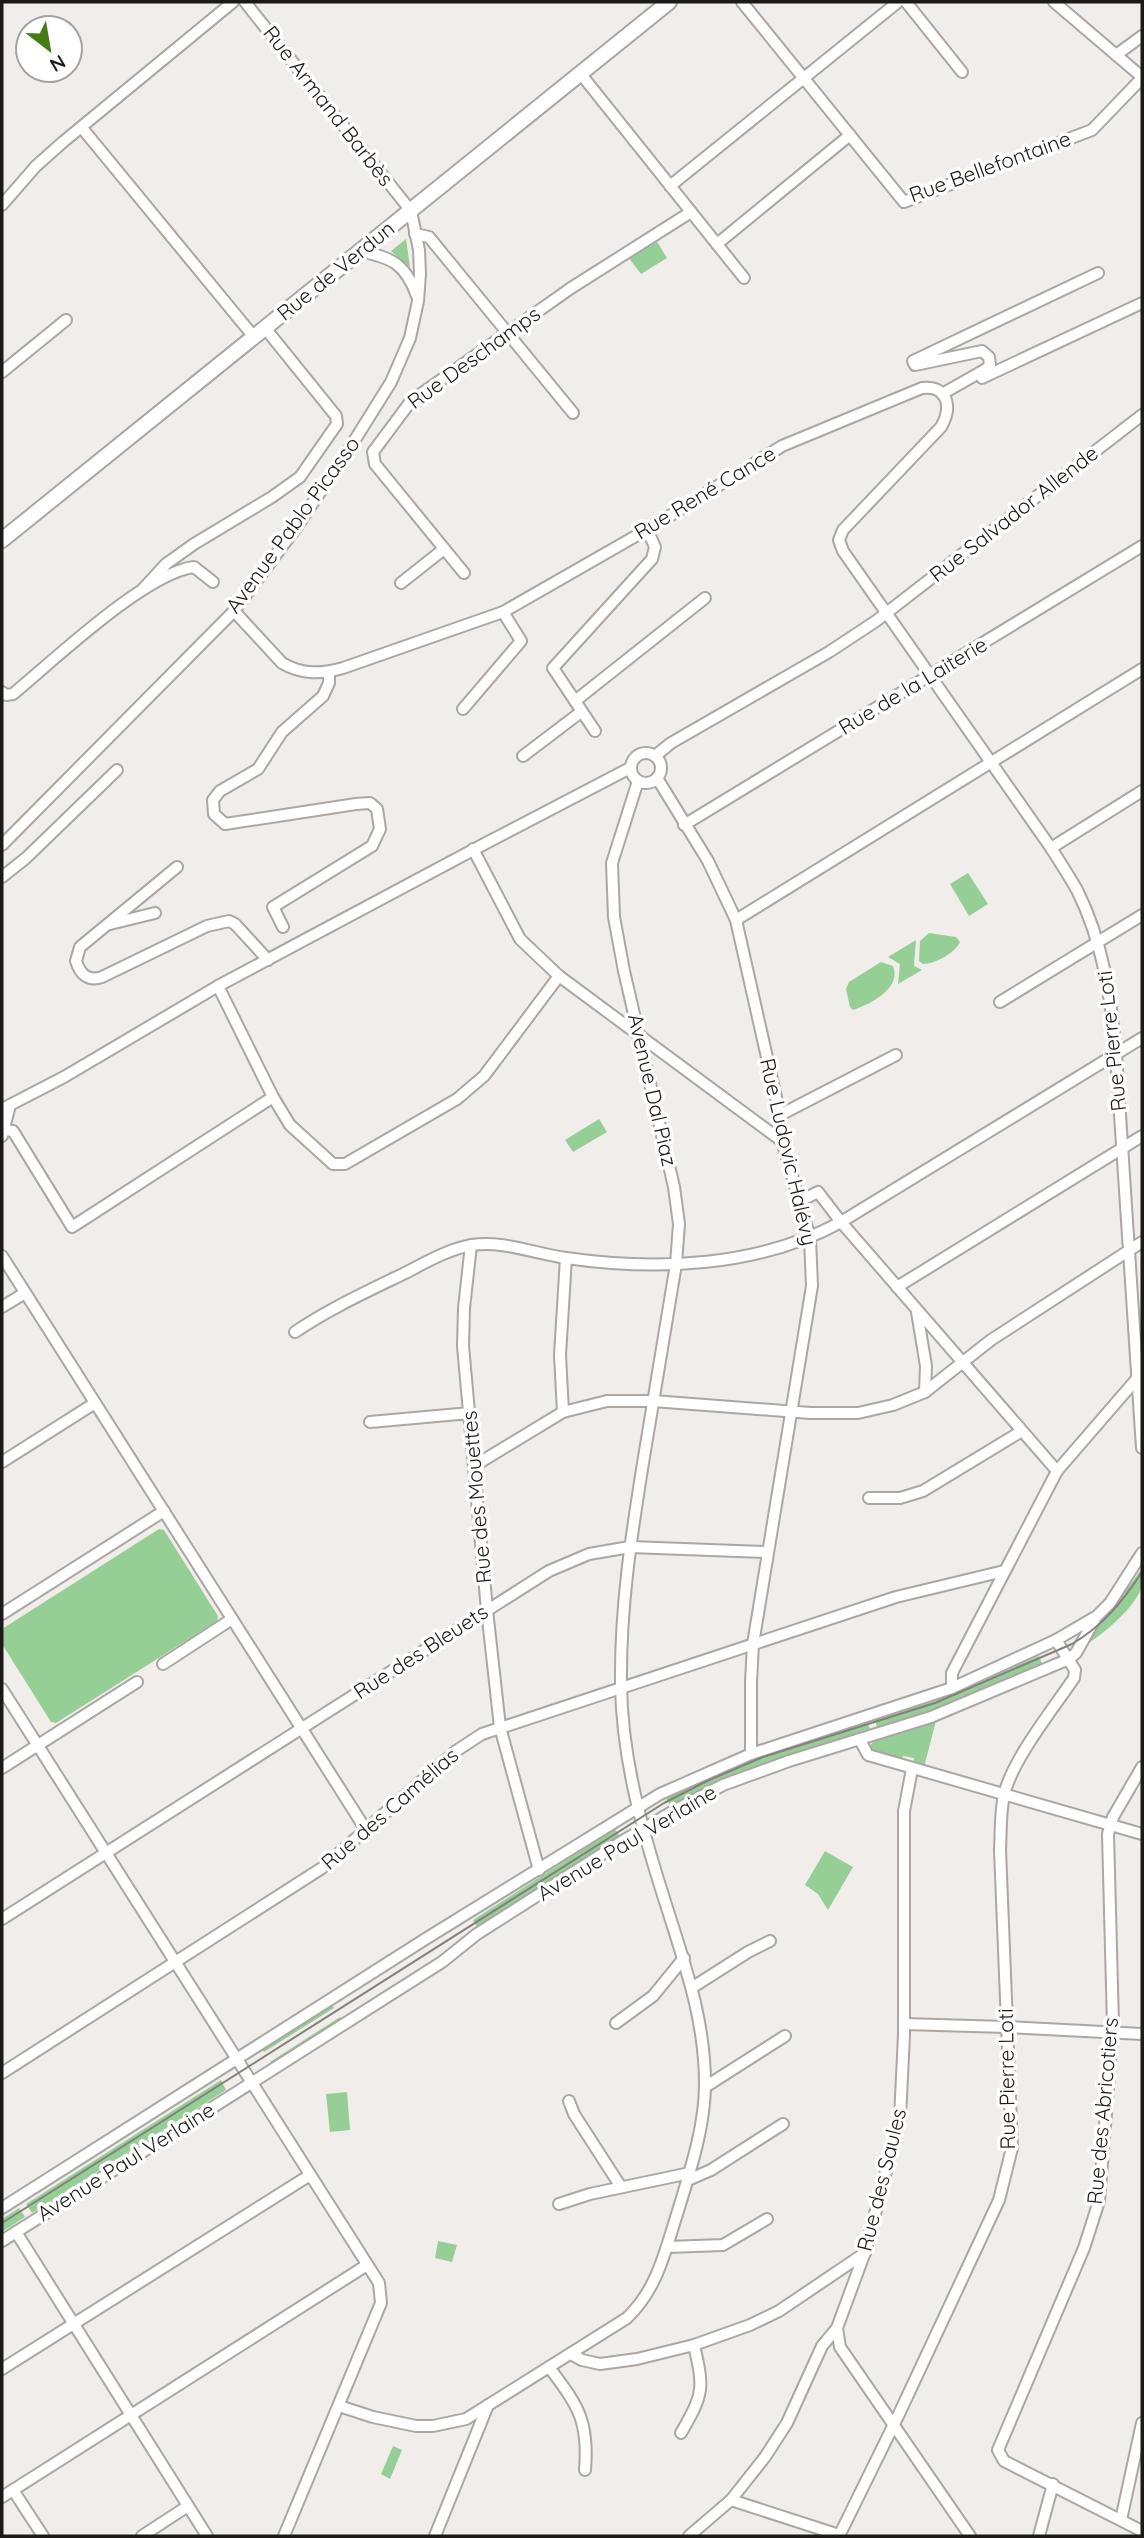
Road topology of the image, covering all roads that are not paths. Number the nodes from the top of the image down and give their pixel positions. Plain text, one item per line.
1 (233, 2) edge
2 (245, 2) edge
3 (669, 2) edge
4 (742, 2) edge
5 (898, 2) edge
6 (906, 2) edge
7 (1054, 2) edge
8 (1142, 36) edge
9 (1116, 55) junction
10 (962, 72) dead end
11 (580, 73) junction
12 (804, 78) junction
13 (1142, 78) edge
14 (82, 128) junction
15 (850, 135) junction
16 (670, 187) junction
17 (2, 205) edge
18 (411, 211) junction
19 (691, 212) junction
20 (415, 234) junction
21 (717, 244) junction
22 (360, 251) junction
23 (1098, 273) dead end
24 (744, 278) dead end
25 (418, 301) junction
26 (1142, 303) edge
27 (66, 320) dead end
28 (506, 331) junction
29 (259, 333) junction
30 (2, 372) edge
31 (943, 394) junction
32 (573, 413) dead end
33 (1142, 415) edge
34 (648, 529) junction
35 (2, 540) edge
36 (1142, 546) edge
37 (444, 549) junction
38 (464, 573) dead end
39 (212, 582) dead end
40 (401, 583) dead end
41 (142, 589) junction
42 (705, 598) dead end
43 (234, 611) junction
44 (503, 612) junction
45 (886, 613) junction
46 (1142, 669) edge
47 (329, 672) junction
48 (930, 676) junction
49 (2, 692) edge
50 (575, 701) junction
51 (463, 709) dead end
52 (581, 712) junction
53 (595, 731) dead end
54 (523, 756) dead end
55 (654, 756) junction
56 (990, 763) junction
57 (630, 768) junction
58 (117, 770) dead end
59 (657, 778) junction
60 (638, 781) junction
61 (1142, 792) edge
62 (684, 825) junction
63 (2, 845) edge
64 (1051, 848) junction
65 (474, 849) junction
66 (177, 867) dead end
67 (2, 877) edge
68 (155, 913) dead end
69 (1142, 915) edge
70 (736, 920) junction
71 (106, 925) junction
72 (283, 927) dead end
73 (1098, 943) junction
74 (268, 960) junction
75 (559, 976) junction
76 (218, 986) junction
77 (1000, 1002) dead end
78 (639, 1035) junction
79 (1142, 1038) edge
80 (1116, 1054) junction
81 (896, 1055) dead end
82 (273, 1097) junction
83 (6, 1107) edge
84 (780, 1115) junction
85 (3, 1133) edge
86 (1142, 1136) edge
87 (782, 1140) junction
88 (1122, 1149) junction
89 (800, 1201) junction
90 (841, 1222) junction
91 (810, 1238) junction
92 (1142, 1242) edge
93 (471, 1245) junction
94 (1130, 1249) junction
95 (2, 1256) edge
96 (566, 1258) junction
97 (676, 1264) junction
98 (897, 1287) junction
99 (25, 1293) junction
100 (2, 1307) edge
101 (917, 1310) junction
102 (295, 1332) dead end
103 (963, 1362) junction
104 (1140, 1376) edge
105 (925, 1392) junction
106 (653, 1401) junction
107 (95, 1403) junction
108 (564, 1412) junction
109 (791, 1412) junction
110 (470, 1413) junction
111 (370, 1422) dead end
112 (1022, 1432) junction
113 (1142, 1448) edge
114 (2, 1462) edge
115 (474, 1466) junction
116 (1057, 1471) junction
117 (869, 1498) dead end
118 (164, 1511) junction
119 (630, 1547) junction
120 (767, 1552) junction
121 (1142, 1553) edge
122 (1004, 1571) junction
123 (487, 1610) junction
124 (2, 1614) edge
125 (1097, 1616) junction
126 (232, 1619) junction
127 (1056, 1640) junction
128 (753, 1644) junction
129 (1069, 1659) junction
130 (163, 1664) dead end
131 (137, 1682) dead end
132 (621, 1687) junction
133 (951, 1688) junction
134 (2, 1689) edge
135 (500, 1727) junction
136 (302, 1728) junction
137 (860, 1740) junction
138 (38, 1745) junction
139 (751, 1754) junction
140 (1142, 1767) edge
141 (2, 1768) edge
142 (912, 1769) junction
143 (1004, 1795) junction
144 (638, 1806) junction
145 (1110, 1825) junction
146 (643, 1829) junction
147 (366, 1830) junction
148 (1142, 1834) edge
149 (106, 1853) junction
150 (539, 1870) junction
151 (2, 1919) edge
152 (770, 1941) dead end
153 (684, 1958) junction
154 (175, 1963) junction
155 (693, 1987) junction
156 (616, 2023) dead end
157 (904, 2024) junction
158 (1006, 2027) junction
159 (1112, 2032) junction
160 (1142, 2034) edge
161 (785, 2036) dead end
162 (236, 2060) junction
163 (2, 2073) edge
164 (250, 2083) junction
165 (705, 2087) junction
166 (569, 2101) dead end
167 (783, 2124) dead end
168 (310, 2175) junction
169 (689, 2177) junction
170 (621, 2187) junction
171 (559, 2204) dead end
172 (2, 2208) edge
173 (767, 2219) dead end
174 (16, 2232) junction
175 (2, 2241) edge
176 (667, 2247) junction
177 (865, 2252) junction
178 (367, 2265) junction
179 (73, 2323) junction
180 (837, 2328) junction
181 (694, 2345) junction
182 (571, 2354) junction
183 (549, 2367) junction
184 (2, 2369) edge
185 (488, 2405) junction
186 (339, 2406) junction
187 (131, 2415) junction
188 (1142, 2423) edge
189 (893, 2426) junction
190 (681, 2433) dead end
191 (585, 2470) dead end
192 (1053, 2484) junction
193 (13, 2490) junction
194 (2, 2497) edge
195 (731, 2500) junction
196 (188, 2507) junction
197 (1121, 2520) junction
198 (1142, 2531) edge
199 (43, 2536) edge
200 (142, 2536) edge
201 (207, 2536) edge
202 (284, 2536) edge
203 (435, 2536) edge
204 (689, 2536) edge
205 (839, 2536) edge
206 (970, 2536) edge
207 (1040, 2536) edge

1 - 14 street
2 - 18 street, Rue Armand Barbès
3 - 11 main road, Rue de Verdun
4 - 12 street, Rue Bellefontaine
5 - 12 street
6 - 10 street
7 - 9 street
8 - 9 street
9 - 13 street
11 - 16 street
11 - 18 main road, Rue de Verdun
12 - 15 street, Rue Bellefontaine
12 - 16 street
13 - 15 street, Rue Bellefontaine
14 - 17 street
14 - 29 street
15 - 21 street
16 - 19 street
18 - 20 street, Avenue Pablo Picasso
18 - 22 main road, Rue de Verdun
19 - 21 street
19 - 28 street, Rue Deschamps
20 - 25 street, Avenue Pablo Picasso
20 - 28 street
21 - 24 street
22 - 25 street
22 - 29 main road, Rue de Verdun
23 - 31 street
25 - 43 street, Avenue Pablo Picasso
26 - 31 street
27 - 30 street
28 - 32 street
28 - 37 street, Rue Deschamps
29 - 35 main road, Rue de Verdun
29 - 41 street
31 - 34 street, Rue René Cance
31 - 45 street
33 - 45 street, Rue Salvador Allende
34 - 44 street, Rue René Cance
34 - 50 street
36 - 48 street, Rue de la Laiterie
37 - 38 street, Rue Deschamps
37 - 40 street
39 - 41 street
41 - 49 street
42 - 50 street
43 - 47 street, Rue René Cance
43 - 63 street, Avenue Pablo Picasso
44 - 47 street, Rue René Cance
44 - 51 street
45 - 48 street, Rue Pierre Loti
45 - 55 street, Rue Salvador Allende
46 - 56 street
47 - 72 street
48 - 56 street, Rue Pierre Loti
48 - 62 street, Rue de la Laiterie
50 - 52 street
52 - 53 street
52 - 54 street
55 - 57 street
55 - 59 street
56 - 64 street, Rue Pierre Loti
56 - 70 street
57 - 60 street
57 - 65 street
58 - 67 street
59 - 60 street
59 - 62 street, Rue Ludovic Halévy
60 - 78 street, Avenue Dal Piaz
61 - 64 street
62 - 70 street, Rue Ludovic Halévy
64 - 73 street, Rue Pierre Loti
65 - 74 street
65 - 75 street
66 - 71 street
68 - 71 street
69 - 73 street
70 - 84 street, Rue Ludovic Halévy
71 - 74 street
73 - 77 street
73 - 80 street, Rue Pierre Loti
74 - 76 street
75 - 78 street
75 - 82 street
76 - 82 street
76 - 83 street
78 - 87 street
78 - 97 street, Avenue Dal Piaz
79 - 80 street
80 - 88 street, Rue Pierre Loti
80 - 90 street
81 - 84 street
82 - 85 street
83 - 85 street
84 - 87 street, Rue Ludovic Halévy
86 - 88 street
87 - 89 street, Rue Ludovic Halévy
88 - 94 street, Rue Pierre Loti
88 - 98 street
89 - 90 street
89 - 91 street, Rue Ludovic Halévy
90 - 91 street
90 - 98 street
91 - 97 street
91 - 109 street, Rue Ludovic Halévy
92 - 94 street
93 - 96 street
93 - 102 street
93 - 110 street, Rue des Mouettes
94 - 103 street
94 - 104 street, Rue Pierre Loti
95 - 99 street
96 - 97 street
96 - 108 street
97 - 106 street, Avenue Dal Piaz
98 - 101 street
99 - 100 street
99 - 107 street
101 - 103 street
101 - 105 street
103 - 105 street
103 - 112 street
104 - 113 street, Rue Pierre Loti
104 - 116 street
105 - 109 street
106 - 108 street
106 - 109 street
106 - 119 street, Avenue Dal Piaz
107 - 114 street
107 - 118 street
108 - 115 street
109 - 120 street, Rue Ludovic Halévy
110 - 111 street
110 - 115 street, Rue des Mouettes
112 - 116 street
112 - 117 street
115 - 123 street, Rue des Mouettes
116 - 122 street
118 - 124 street
118 - 126 street
119 - 120 street, Rue des Bleuets
119 - 123 street, Rue des Bleuets
119 - 132 street, Avenue Dal Piaz
120 - 128 street, Rue Ludovic Halévy
121 - 125 street, Avenue Paul Verlaine
122 - 128 street, Rue des Camélias
122 - 133 street
123 - 135 street, Rue des Mouettes
123 - 136 street, Rue des Bleuets
125 - 127 street, Avenue Paul Verlaine
125 - 129 street, Avenue Paul Verlaine
126 - 130 street
126 - 136 street
127 - 129 street
127 - 133 street, Avenue Paul Verlaine
128 - 132 street, Rue des Camélias
128 - 139 street, Rue Ludovic Halévy
129 - 137 street, Avenue Paul Verlaine
129 - 143 street, Rue Pierre Loti
131 - 138 street
132 - 135 street, Rue des Camélias
132 - 144 street, Avenue Dal Piaz
133 - 139 street, Avenue Paul Verlaine
134 - 138 street
135 - 147 street, Rue des Camélias
135 - 150 street, Rue des Mouettes
136 - 147 street
136 - 149 street, Rue des Bleuets
137 - 142 street
137 - 146 street, Avenue Paul Verlaine
138 - 141 street
138 - 149 street
139 - 144 street, Avenue Paul Verlaine
140 - 145 street
142 - 143 street
142 - 157 street, Rue des Saules
143 - 145 street
143 - 158 street, Rue Pierre Loti
144 - 146 street, Avenue Dal Piaz
144 - 150 street, Avenue Paul Verlaine
145 - 148 street
145 - 159 street, Rue des Abricotiers
146 - 153 street, Avenue Dal Piaz
146 - 164 street, Avenue Paul Verlaine
147 - 154 street, Rue des Camélias
149 - 151 street, Rue des Bleuets
149 - 154 street
150 - 162 street, Avenue Paul Verlaine
152 - 155 street
153 - 155 street, Avenue Dal Piaz
153 - 156 street
154 - 162 street
154 - 163 street, Rue des Camélias
155 - 165 street, Avenue Dal Piaz
157 - 158 street
157 - 177 street, Rue des Saules
158 - 159 street
158 - 189 street, Rue Pierre Loti
159 - 160 street
159 - 192 street, Rue des Abricotiers
161 - 165 street
162 - 164 street
162 - 172 street, Avenue Paul Verlaine
164 - 168 street
164 - 174 street, Avenue Paul Verlaine
165 - 169 street, Avenue Dal Piaz
166 - 170 street
167 - 169 street
168 - 178 street
168 - 179 street
169 - 170 street
169 - 176 street, Avenue Dal Piaz
170 - 171 street
173 - 176 street
174 - 175 street, Avenue Paul Verlaine
174 - 179 street
176 - 182 street, Avenue Dal Piaz
177 - 180 street, Rue des Saules
177 - 181 street
178 - 186 street
178 - 187 street
179 - 184 street
179 - 187 street
180 - 189 street
180 - 195 street, Rue des Saules
181 - 182 street
181 - 190 street
182 - 183 street, Avenue Dal Piaz
183 - 185 street, Avenue Dal Piaz
183 - 191 street
185 - 186 street, Avenue Dal Piaz
185 - 203 street
186 - 202 street
187 - 193 street
187 - 196 street
188 - 197 street
189 - 205 street, Rue Pierre Loti
189 - 206 street
192 - 197 street
192 - 207 street
193 - 194 street
193 - 199 street
195 - 204 street, Rue des Saules
195 - 205 street
196 - 200 street
196 - 201 street
197 - 198 street

